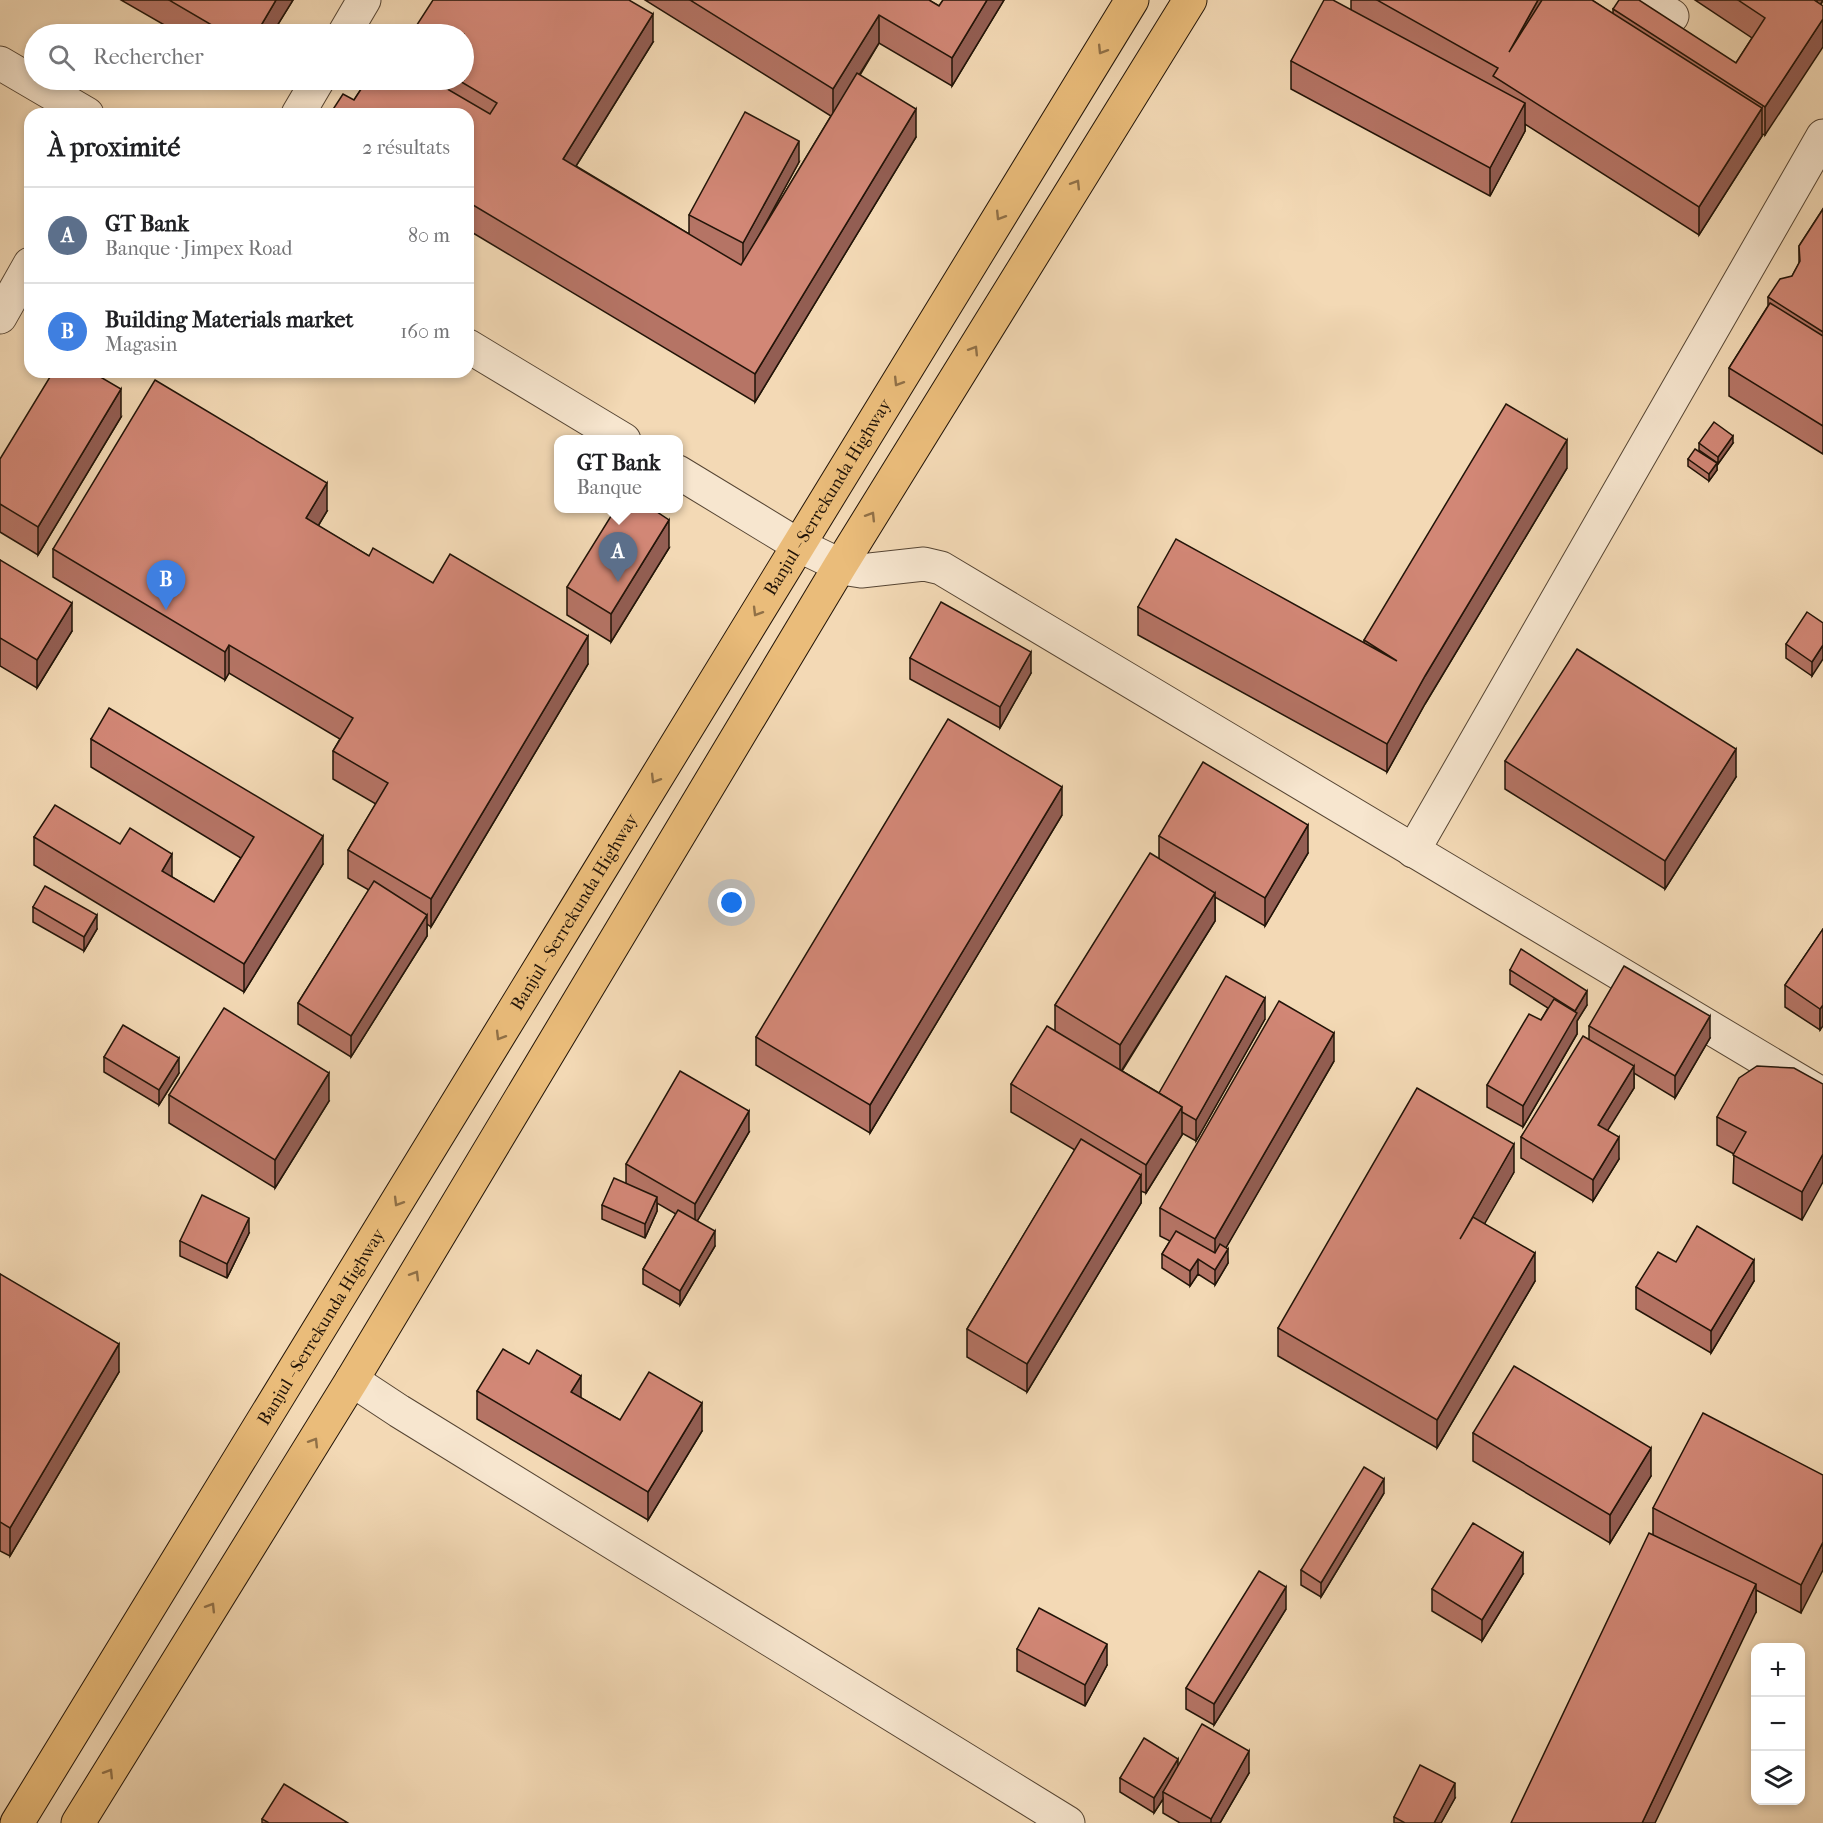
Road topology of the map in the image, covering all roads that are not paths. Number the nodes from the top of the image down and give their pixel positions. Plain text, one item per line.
1 (364, 0) edge
2 (1132, 0) edge
3 (1190, 0) edge
4 (350, 24) edge
5 (0, 63) edge
6 (24, 77) edge
7 (46, 90) edge
8 (312, 90) edge
9 (77, 108) edge
10 (302, 108) edge
11 (1823, 136) edge
12 (24, 275) edge
13 (0, 317) edge
14 (474, 350) edge
15 (616, 435) edge
16 (683, 475) edge
17 (798, 544) junction
18 (840, 566) junction
19 (1413, 851) junction
20 (1823, 1095) edge
21 (352, 1380) junction
22 (17, 1823) edge
23 (78, 1823) edge
24 (1068, 1823) edge

1 - 4 street
2 -> 17 highway, Banjul - Serrekunda Highway
18 -> 3 highway
5 - 6 street
7 - 9 street
8 - 10 street
11 - 19 street
12 - 13 street
14 - 15 street
16 - 17 street
17 - 18 street
17 -> 22 highway, Banjul - Serrekunda Highway
18 - 19 street
21 -> 18 highway
19 - 20 street
23 -> 21 highway
21 - 24 street

